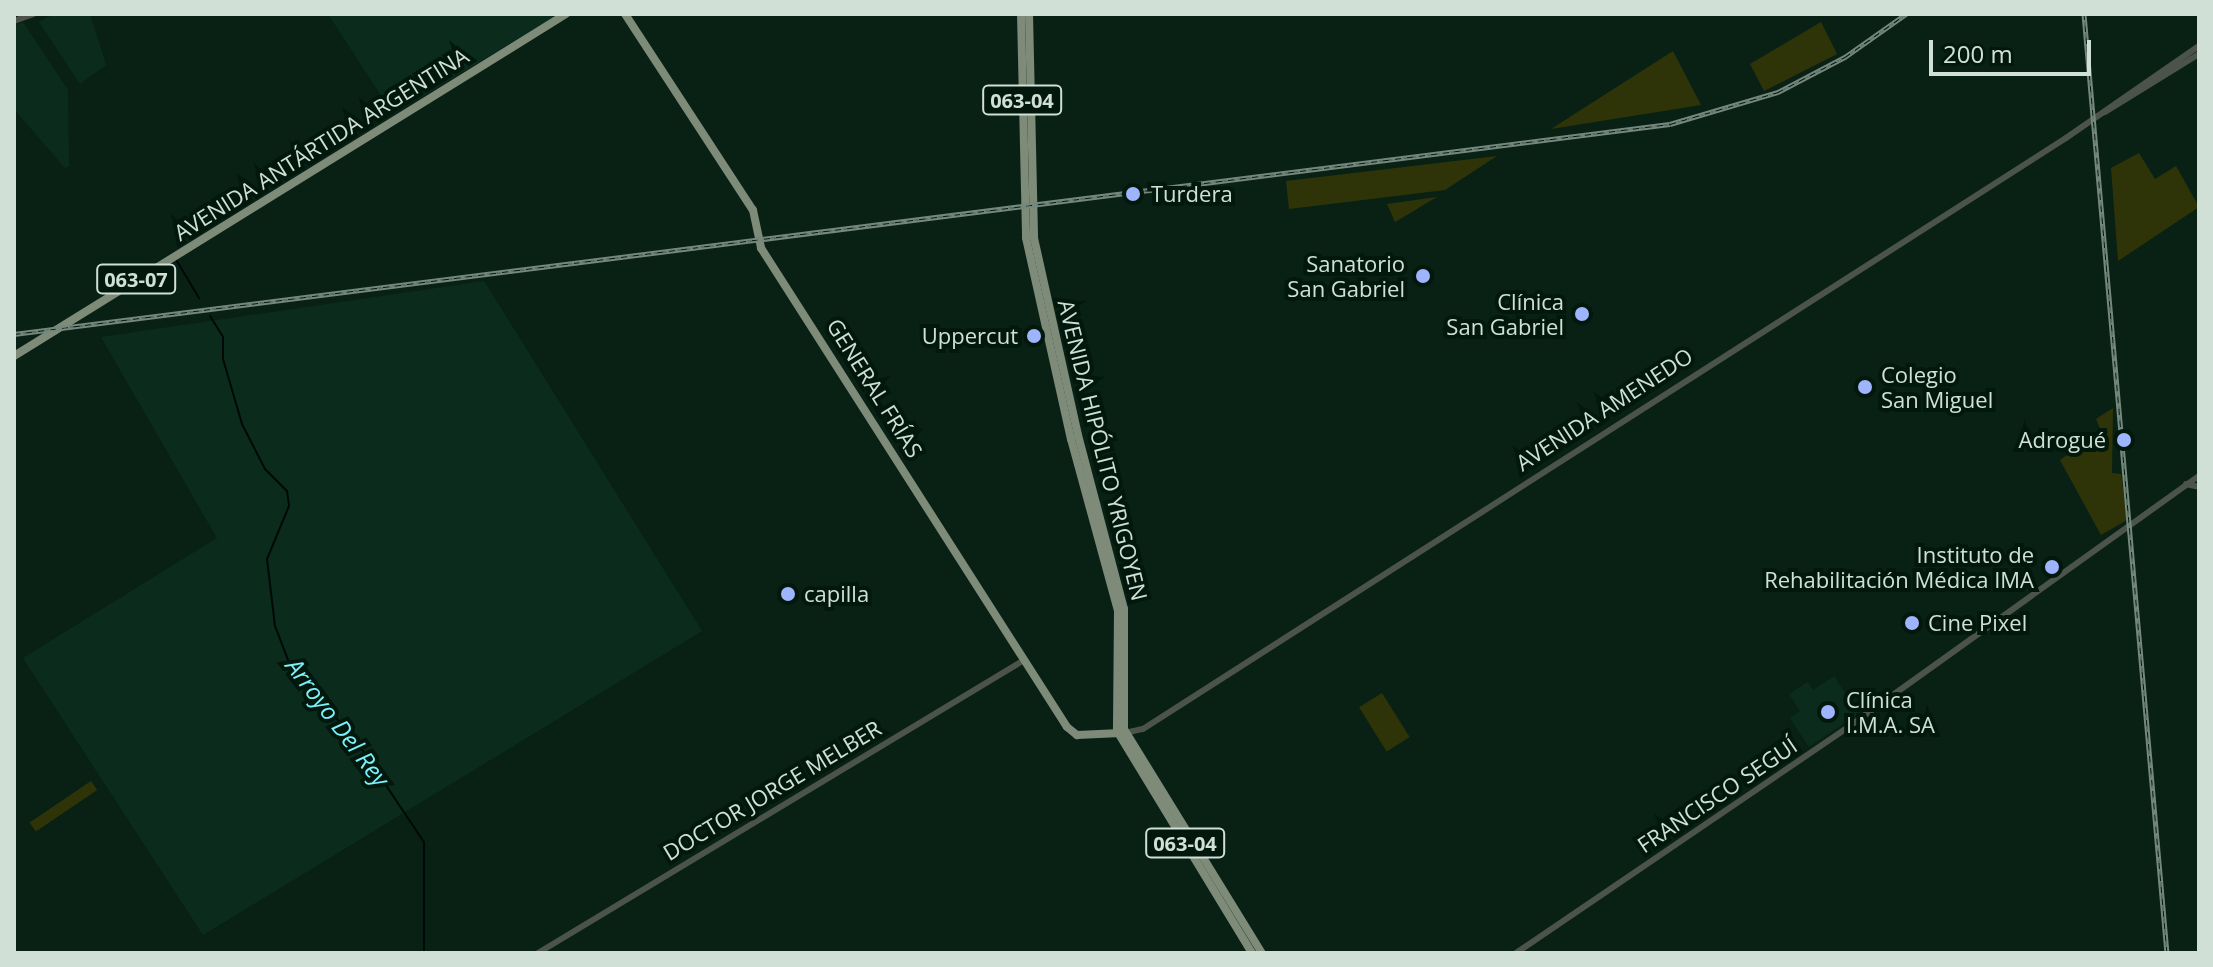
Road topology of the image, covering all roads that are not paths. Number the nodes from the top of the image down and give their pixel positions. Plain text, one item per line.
1 (33, 14) edge
2 (566, 14) edge
3 (625, 14) edge
4 (1021, 14) edge
5 (1029, 14) edge
6 (14, 21) edge
7 (2199, 46) edge
8 (2199, 54) edge
9 (2102, 113) junction
10 (1028, 184) junction
11 (14, 356) edge
12 (2199, 476) edge
13 (2186, 484) junction
14 (2199, 487) edge
15 (1024, 660) junction
16 (1122, 733) junction
17 (538, 953) edge
18 (1252, 953) edge
19 (1262, 953) edge
20 (1516, 953) edge

1 - 6 street
2 - 11 main road, AVENIDA ANTÁRTIDA ARGENTINA / 063-07
3 - 15 main road, GENERAL FRÍAS
4 - 10 main road, AVENIDA HIPÓLITO YRIGOYEN / 063-04
5 - 10 main road, AVENIDA HIPÓLITO YRIGOYEN / 063-04
7 - 9 street, AVENIDA AMENEDO
8 - 9 street, AVENIDA AMENEDO
9 - 16 street, AVENIDA AMENEDO
10 - 16 main road, AVENIDA HIPÓLITO YRIGOYEN / 063-04
12 - 13 street, FRANCISCO SEGUÍ
13 - 14 street
13 - 20 street, FRANCISCO SEGUÍ
15 - 16 main road, GENERAL FRÍAS
15 - 17 street, DOCTOR JORGE MELBER
16 - 18 main road, 063-04
16 - 19 main road, 063-04

